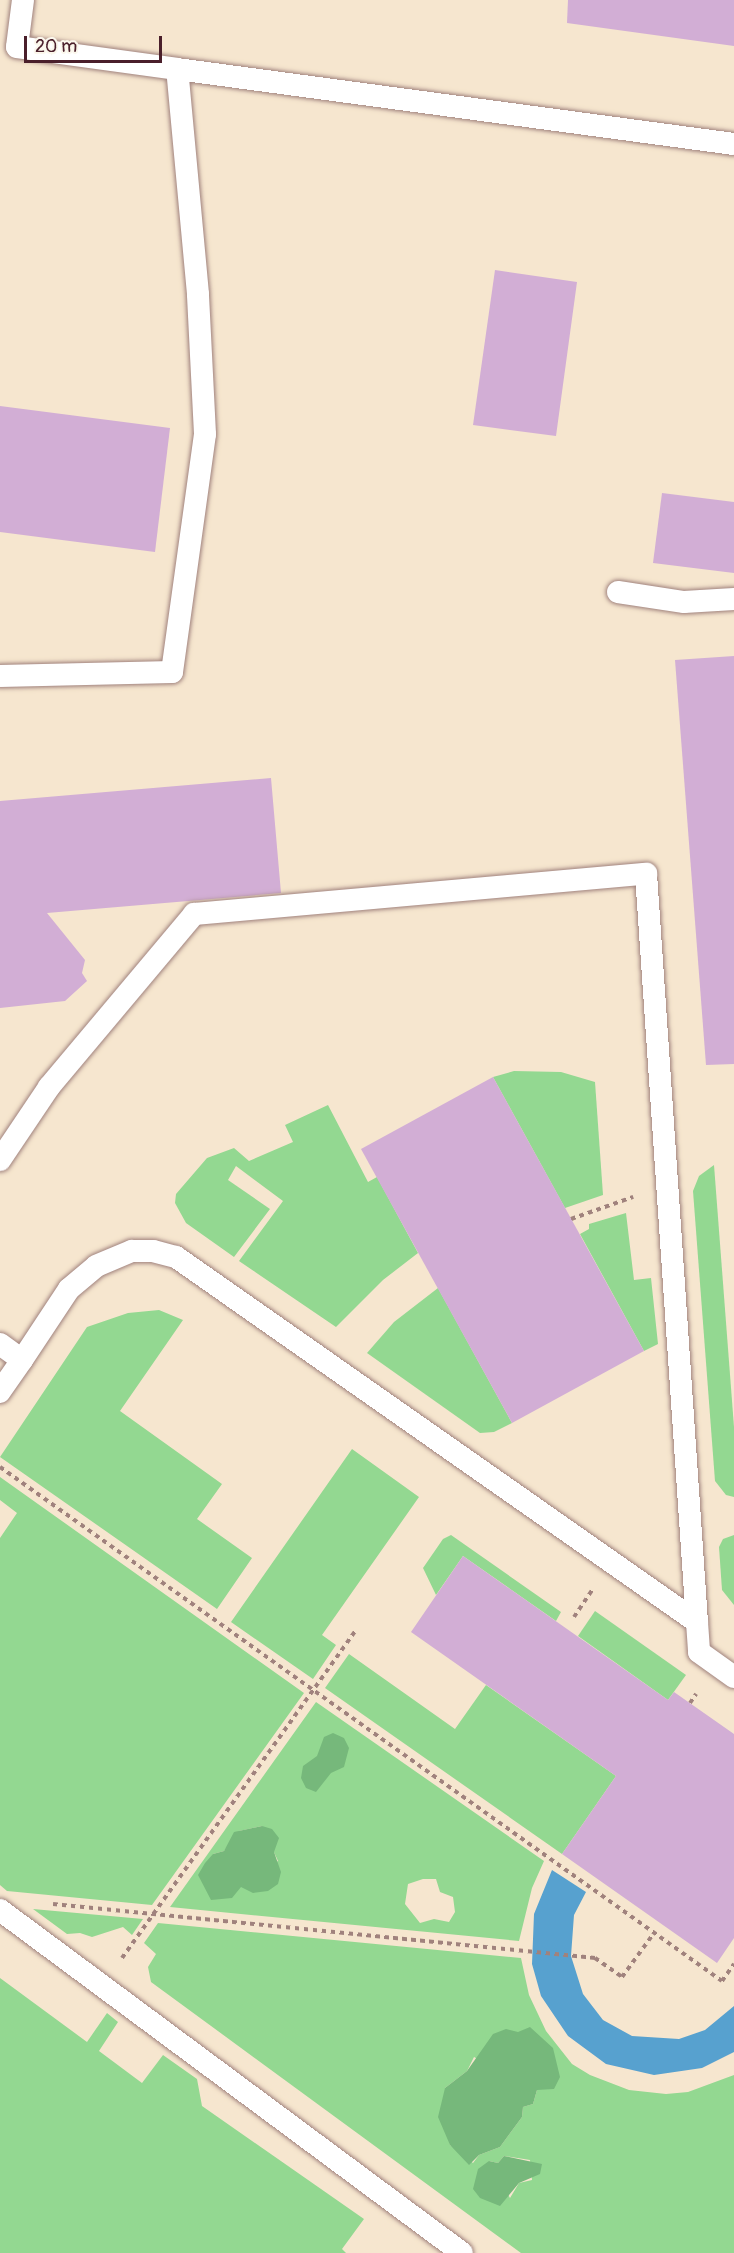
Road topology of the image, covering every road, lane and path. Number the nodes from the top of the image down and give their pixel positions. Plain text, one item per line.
1 (23, 0) edge
2 (177, 69) junction
3 (734, 144) edge
4 (618, 592) dead end
5 (734, 599) edge
6 (0, 676) edge
7 (0, 1160) edge
8 (668, 1192) junction
9 (571, 1219) dead end
10 (0, 1344) edge
11 (22, 1360) junction
12 (0, 1392) edge
13 (0, 1467) edge
14 (696, 1622) junction
15 (357, 1629) dead end
16 (734, 1677) edge
17 (314, 1690) junction
18 (698, 1692) dead end
19 (690, 1703) dead end
20 (48, 1903) dead end
21 (0, 1910) edge
22 (155, 1914) junction
23 (654, 1933) junction
24 (734, 1964) edge
25 (103, 1984) junction
26 (462, 2253) edge

1 - 2 lane
2 - 3 lane
2 - 6 lane
4 - 5 lane
7 - 8 lane
8 - 9 path
8 - 14 lane
10 - 11 lane
11 - 12 lane
11 - 14 lane
13 - 17 path
14 - 16 lane
15 - 17 path
17 - 22 path
17 - 23 path
18 - 19 path
20 - 22 path
21 - 25 lane
22 - 23 path
22 - 25 path
23 - 24 path
25 - 26 lane

